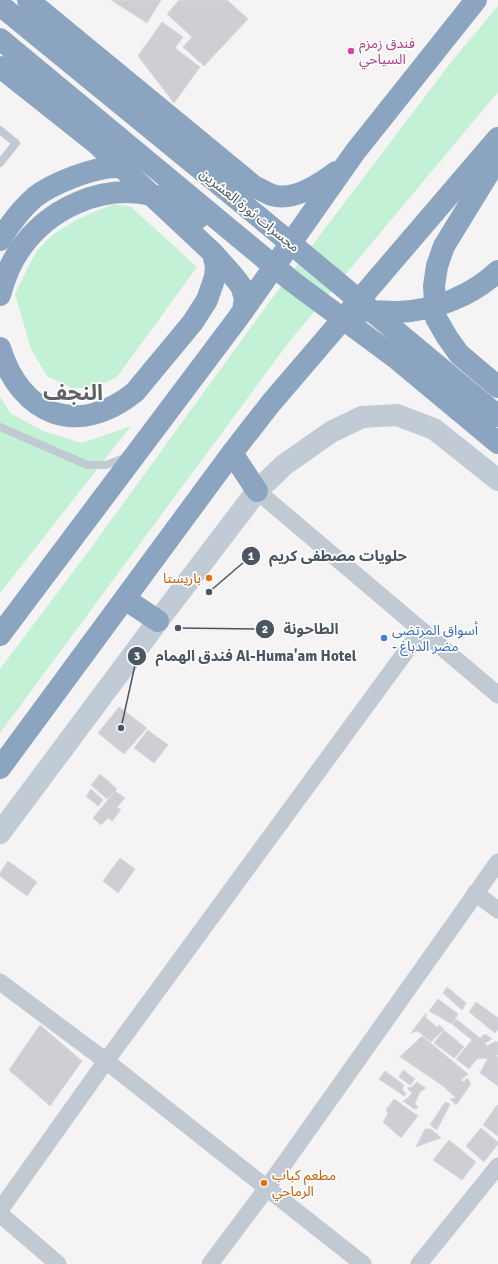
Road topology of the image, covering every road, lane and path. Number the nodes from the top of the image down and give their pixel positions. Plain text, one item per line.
1 (28, 0) edge
2 (476, 0) edge
3 (0, 5) edge
4 (0, 39) edge
5 (0, 67) edge
6 (111, 68) junction
7 (68, 122) junction
8 (0, 130) edge
9 (498, 138) edge
10 (355, 152) junction
11 (498, 158) edge
12 (0, 163) edge
13 (151, 195) junction
14 (259, 217) junction
15 (0, 240) edge
16 (213, 252) junction
17 (498, 271) edge
18 (292, 282) junction
19 (0, 295) edge
20 (313, 298) junction
21 (240, 314) junction
22 (175, 344) junction
23 (0, 348) edge
24 (498, 387) edge
25 (498, 416) edge
26 (0, 427) edge
27 (498, 443) edge
28 (232, 453) junction
29 (136, 454) junction
30 (498, 480) edge
31 (258, 491) junction
32 (125, 599) junction
33 (158, 621) junction
34 (421, 631) junction
35 (0, 635) edge
36 (498, 695) edge
37 (0, 767) edge
38 (0, 833) edge
39 (498, 862) edge
40 (475, 894) junction
41 (498, 910) edge
42 (0, 982) edge
43 (106, 1061) junction
44 (498, 1166) edge
45 (267, 1188) junction
46 (0, 1210) edge
47 (0, 1214) edge
48 (58, 1264) edge
49 (210, 1264) edge
50 (364, 1264) edge
51 (419, 1264) edge

1 - 6 highway
2 - 10 highway
3 - 14 highway, مجسرات ثورة العشرين
4 - 18 highway, مجسرات ثورة العشرين
5 - 7 highway
6 - 7 highway
6 - 10 highway
7 - 13 highway
8 - 12 lane
9 - 28 highway
10 - 21 highway
11 - 24 highway
13 - 16 highway
13 - 18 highway
13 - 19 highway
14 - 15 highway
14 - 25 highway, مجسرات ثورة العشرين
16 - 21 highway
16 - 22 highway
17 - 20 highway
18 - 20 highway, مجسرات ثورة العشرين
20 - 27 highway, مجسرات ثورة العشرين
21 - 22 highway
21 - 29 highway
22 - 23 highway
26 - 29 lane
28 - 31 highway
28 - 32 highway
29 - 35 highway
30 - 31 main road
31 - 33 main road
31 - 34 street
32 - 33 highway
32 - 37 highway
33 - 38 main road
34 - 36 street
34 - 43 street
39 - 40 street
40 - 41 street
40 - 45 street
42 - 43 street
43 - 45 street
43 - 46 street
44 - 51 street
45 - 49 street
45 - 50 street
47 - 48 street

